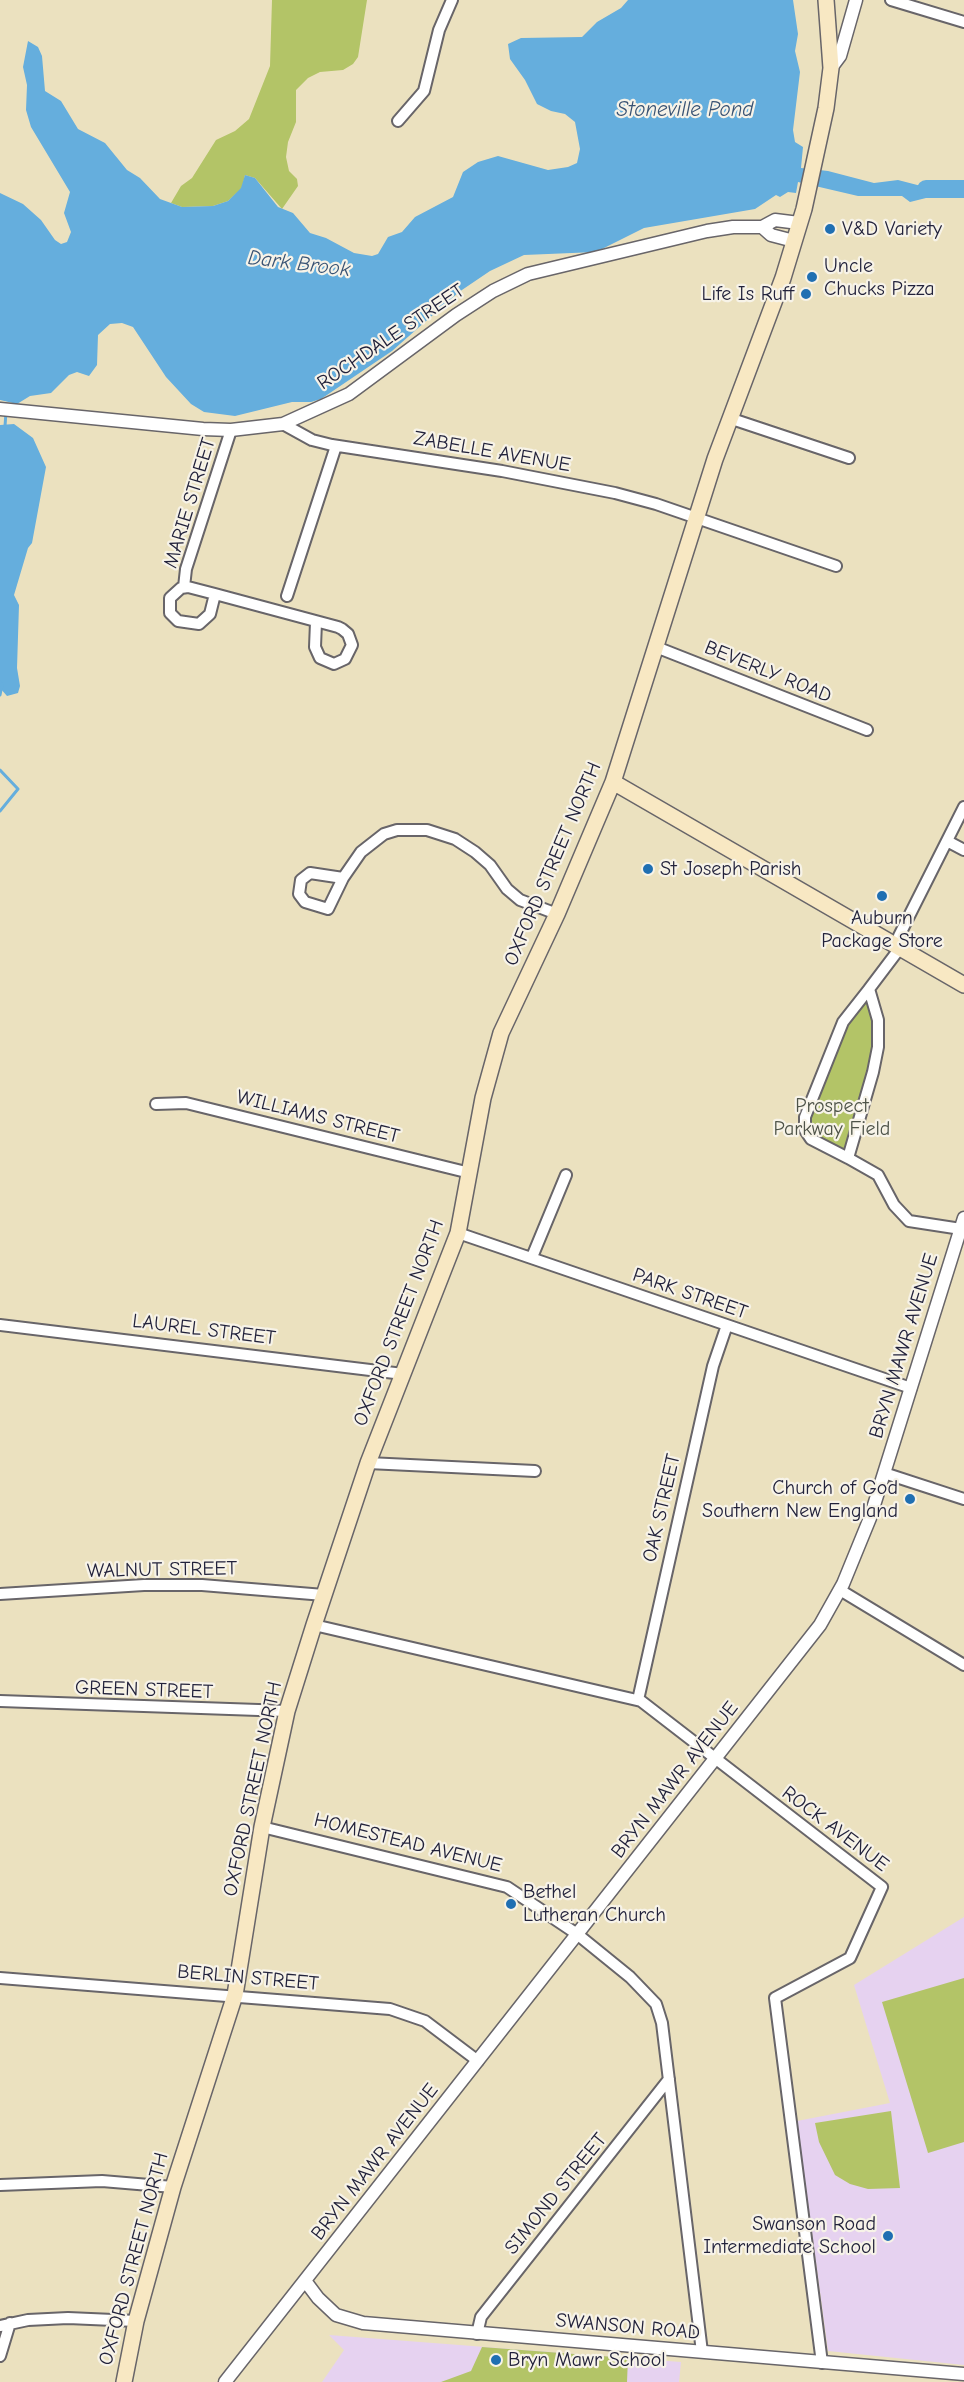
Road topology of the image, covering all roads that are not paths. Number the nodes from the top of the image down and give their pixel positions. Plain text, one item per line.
1 (452, 0) edge
2 (826, 0) edge
3 (856, 0) edge
4 (891, 0) edge
5 (964, 22) edge
6 (831, 69) junction
7 (398, 121) dead end
8 (799, 224) junction
9 (762, 227) junction
10 (794, 241) junction
11 (3, 409) edge
12 (729, 418) junction
13 (283, 423) junction
14 (231, 430) junction
15 (336, 446) junction
16 (849, 458) dead end
17 (696, 518) junction
18 (836, 566) dead end
19 (184, 587) junction
20 (215, 594) junction
21 (287, 596) dead end
22 (316, 622) dead end
23 (656, 647) junction
24 (867, 730) dead end
25 (613, 782) junction
26 (964, 807) edge
27 (947, 841) junction
28 (964, 850) edge
29 (343, 878) dead end
30 (557, 914) junction
31 (900, 948) junction
32 (964, 985) edge
33 (869, 989) junction
34 (156, 1104) dead end
35 (848, 1158) junction
36 (470, 1173) junction
37 (566, 1175) dead end
38 (962, 1224) edge
39 (458, 1233) junction
40 (532, 1257) junction
41 (0, 1325) edge
42 (727, 1325) junction
43 (403, 1374) junction
44 (911, 1388) junction
45 (368, 1463) junction
46 (536, 1471) dead end
47 (884, 1473) junction
48 (964, 1499) edge
49 (840, 1590) junction
50 (0, 1594) edge
51 (324, 1595) junction
52 (314, 1625) junction
53 (964, 1665) edge
54 (638, 1700) junction
55 (0, 1701) edge
56 (287, 1711) junction
57 (716, 1760) junction
58 (262, 1827) junction
59 (577, 1934) junction
60 (0, 1978) edge
61 (234, 1995) junction
62 (478, 2061) junction
63 (669, 2079) junction
64 (0, 2185) edge
65 (173, 2187) junction
66 (306, 2282) junction
67 (136, 2321) junction
68 (5, 2325) edge
69 (477, 2334) junction
70 (702, 2352) junction
71 (0, 2356) edge
72 (822, 2363) junction
73 (964, 2374) edge
74 (124, 2382) edge
75 (225, 2382) edge

1 - 7 street
2 - 6 main road, OXFORD STREET NORTH
3 - 6 street
4 - 5 street
6 - 8 main road, OXFORD STREET NORTH
8 - 9 street, ROCHDALE STREET
8 - 10 main road, OXFORD STREET NORTH
9 - 10 street, ROCHDALE STREET
9 - 13 street, ROCHDALE STREET
10 - 12 main road, OXFORD STREET NORTH
11 - 14 street, ROCHDALE STREET
12 - 16 street
12 - 17 main road, OXFORD STREET NORTH
13 - 14 street, ROCHDALE STREET
13 - 15 street, ZABELLE AVENUE
14 - 19 street, MARIE STREET
15 - 17 street, ZABELLE AVENUE
15 - 21 street
17 - 18 street, ZABELLE AVENUE
17 - 23 main road, OXFORD STREET NORTH
19 - 20 street
19 - 20 street
20 - 22 street
23 - 24 street, BEVERLY ROAD
23 - 25 main road, OXFORD STREET NORTH
25 - 30 main road, OXFORD STREET NORTH
25 - 31 main road
26 - 27 street
27 - 28 street
27 - 31 street
29 - 30 street
30 - 36 main road, OXFORD STREET NORTH
31 - 32 main road
31 - 33 street
33 - 35 street
33 - 35 street
34 - 36 street, WILLIAMS STREET
35 - 38 street
36 - 39 main road, OXFORD STREET NORTH
37 - 40 street
38 - 44 street, BRYN MAWR AVENUE
39 - 40 street, PARK STREET
39 - 43 main road, OXFORD STREET NORTH
40 - 42 street, PARK STREET
41 - 43 street, LAUREL STREET
42 - 44 street, PARK STREET
42 - 54 street, OAK STREET
43 - 45 main road, OXFORD STREET NORTH
44 - 47 street, BRYN MAWR AVENUE
45 - 46 street
45 - 51 main road, OXFORD STREET NORTH
47 - 48 street
47 - 49 street, BRYN MAWR AVENUE
49 - 53 street
49 - 57 street, BRYN MAWR AVENUE
50 - 51 street, WALNUT STREET
51 - 52 main road, OXFORD STREET NORTH
52 - 54 street, ROCK AVENUE
52 - 56 main road, OXFORD STREET NORTH
54 - 57 street, ROCK AVENUE
55 - 56 street, GREEN STREET
56 - 58 main road, OXFORD STREET NORTH
57 - 59 street, BRYN MAWR AVENUE
57 - 72 street, ROCK AVENUE
58 - 59 street, HOMESTEAD AVENUE
58 - 61 main road, OXFORD STREET NORTH
59 - 62 street, BRYN MAWR AVENUE
59 - 63 street, HOMESTEAD AVENUE
60 - 61 street, BERLIN STREET
61 - 62 street, BERLIN STREET
61 - 65 main road, OXFORD STREET NORTH
62 - 66 street, BRYN MAWR AVENUE
63 - 69 street, SIMOND STREET
63 - 70 street, HOMESTEAD AVENUE
64 - 65 street
65 - 67 main road, OXFORD STREET NORTH
66 - 69 street, SWANSON ROAD
66 - 75 street, BRYN MAWR AVENUE
67 - 68 street
67 - 74 main road, OXFORD STREET NORTH
68 - 71 street
69 - 70 street, SWANSON ROAD
70 - 72 street, SWANSON ROAD
72 - 73 street, SWANSON ROAD

